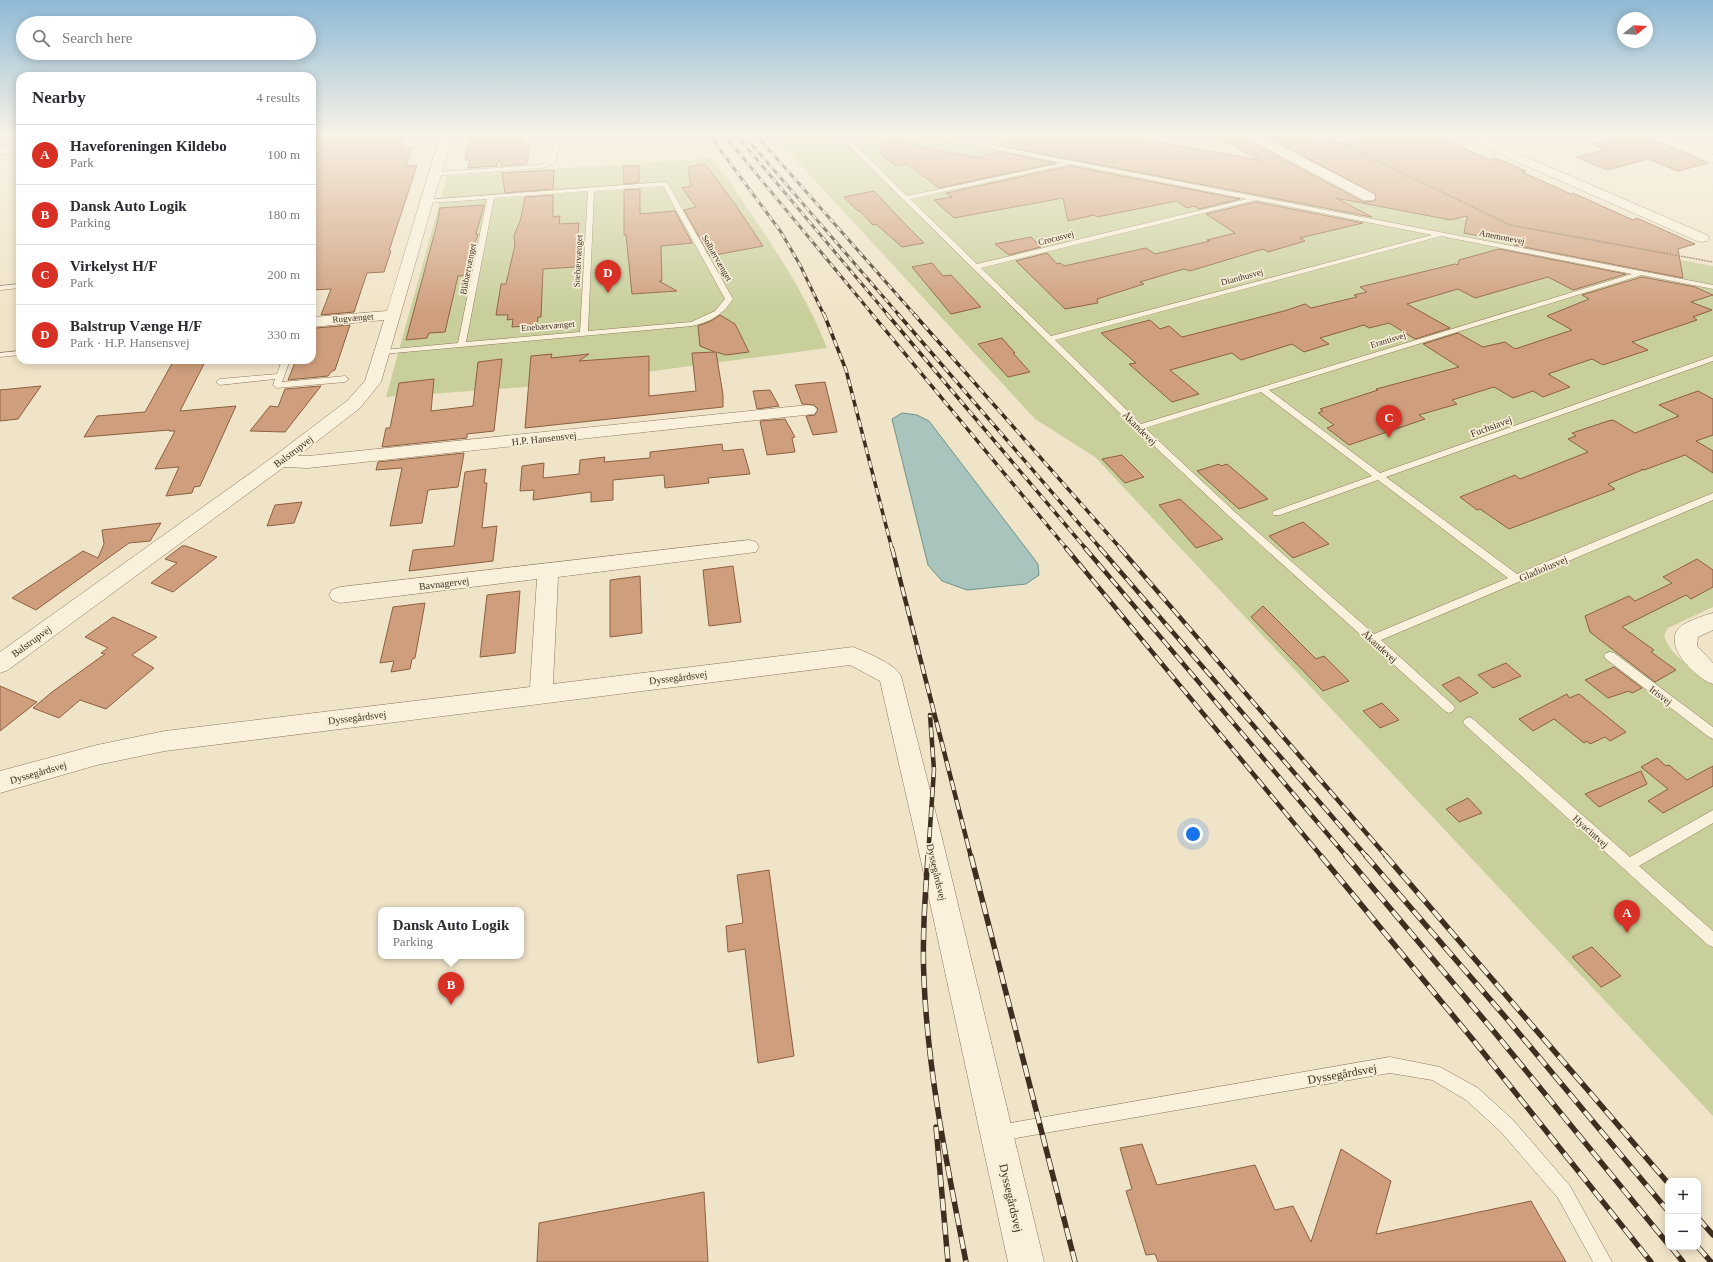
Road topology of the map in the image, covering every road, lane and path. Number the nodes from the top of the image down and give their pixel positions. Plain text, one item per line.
1 (430, 195) edge
2 (507, 195) edge
3 (591, 195) edge
4 (671, 195) edge
5 (902, 195) edge
6 (920, 195) edge
7 (1241, 195) edge
8 (1365, 195) edge
9 (1448, 195) edge
10 (1603, 195) edge
11 (491, 196) junction
12 (1369, 197) dead end
13 (905, 198) junction
14 (1258, 198) junction
15 (428, 201) junction
16 (1441, 234) junction
17 (1702, 238) dead end
18 (1713, 262) edge
19 (975, 267) junction
20 (1643, 273) junction
21 (16, 286) edge
22 (1713, 286) edge
23 (0, 288) edge
24 (394, 315) junction
25 (713, 317) joint
26 (316, 322) edge
27 (584, 333) junction
28 (1049, 339) junction
29 (462, 344) junction
30 (383, 352) junction
31 (16, 353) edge
32 (0, 355) edge
33 (1713, 358) edge
34 (284, 364) edge
35 (280, 376) junction
36 (344, 379) dead end
37 (220, 382) dead end
38 (1262, 390) junction
39 (808, 410) dead end
40 (1139, 427) junction
41 (280, 461) junction
42 (1380, 477) junction
43 (1713, 496) edge
44 (1277, 513) dead end
45 (749, 547) dead end
46 (548, 571) junction
47 (1516, 579) junction
48 (340, 595) dead end
49 (1713, 621) edge
50 (1374, 639) junction
51 (1610, 656) dead end
52 (0, 664) edge
53 (1713, 675) edge
54 (541, 694) junction
55 (1449, 708) dead end
56 (1469, 722) dead end
57 (1713, 734) edge
58 (0, 782) edge
59 (1713, 816) edge
60 (1628, 865) junction
61 (1713, 940) edge
62 (996, 1133) junction
63 (1026, 1262) edge
64 (1603, 1262) edge

1 - 15 street, Balstrupvej
2 - 11 lane
3 - 27 lane, Snebærvænget
4 - 25 lane, Solbærvænget
5 - 13 lane, Åkandevej
6 - 13 lane
7 - 14 lane, Anemonevej
8 - 12 street
9 - 18 path
10 - 17 street
11 - 15 lane
11 - 29 lane, Blåbærvænget
13 - 19 lane, Åkandevej
14 - 16 lane, Anemonevej
14 - 19 lane, Crocusvej
15 - 24 street, Balstrupvej
16 - 20 lane, Anemonevej
16 - 28 lane, Dianthusvej
19 - 28 lane, Åkandevej
20 - 22 lane, Anemonevej
20 - 38 lane, Erantisvej
21 - 23 lane
24 - 26 street, Rugvænget
24 - 30 street, Balstrupvej
25 - 27 lane, Enebærvænget
27 - 29 lane, Enebærvænget
28 - 40 lane, Åkandevej
29 - 30 lane, Enebærvænget
30 - 41 street, Balstrupvej
31 - 32 lane
33 - 42 lane, Fuchsiavej
34 - 35 lane
35 - 36 lane
35 - 37 lane
38 - 40 lane, Erantisvej
38 - 42 lane
39 - 41 street, H.P. Hansensvej
40 - 50 lane, Åkandevej
41 - 52 street, Balstrupvej
42 - 44 lane, Fuchsiavej
42 - 47 lane
43 - 47 lane, Gladiolusvej
45 - 46 street, Bavnagervej
46 - 48 street, Bavnagervej
46 - 54 street
47 - 50 lane, Gladiolusvej
49 - 53 street
50 - 55 lane, Åkandevej
51 - 57 lane, Irisvej
54 - 58 street, Dyssegårdsvej
54 - 62 street, Dyssegårdsvej
56 - 60 lane, Hyacintvej
59 - 60 lane
60 - 61 lane, Hyacintvej
62 - 63 street, Dyssegårdsvej
62 - 64 lane, Dyssegårdsvej

